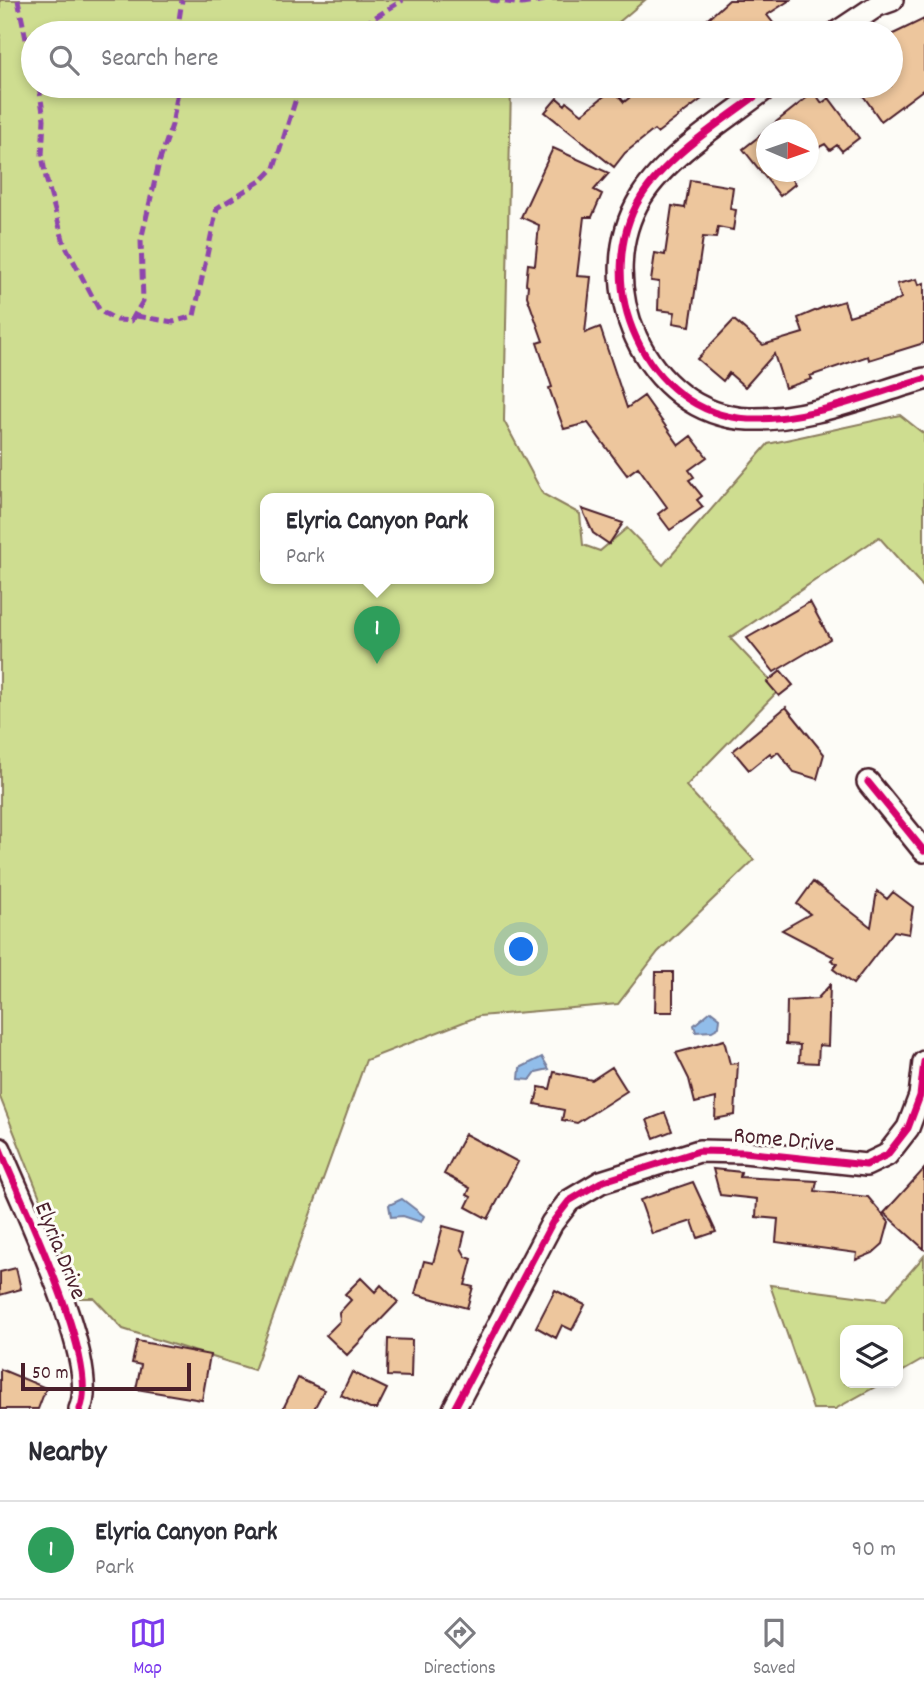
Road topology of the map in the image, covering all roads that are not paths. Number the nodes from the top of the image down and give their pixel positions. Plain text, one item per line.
1 (891, 0) edge
2 (854, 21) edge
3 (754, 98) edge
4 (924, 379) edge
5 (868, 782) dead end
6 (924, 851) edge
7 (924, 1062) edge
8 (0, 1149) edge
9 (80, 1409) edge
10 (454, 1409) edge

1 - 2 street
3 - 4 street
5 - 6 street
7 - 10 street, Rome Drive
8 - 9 street, Elyria Drive

